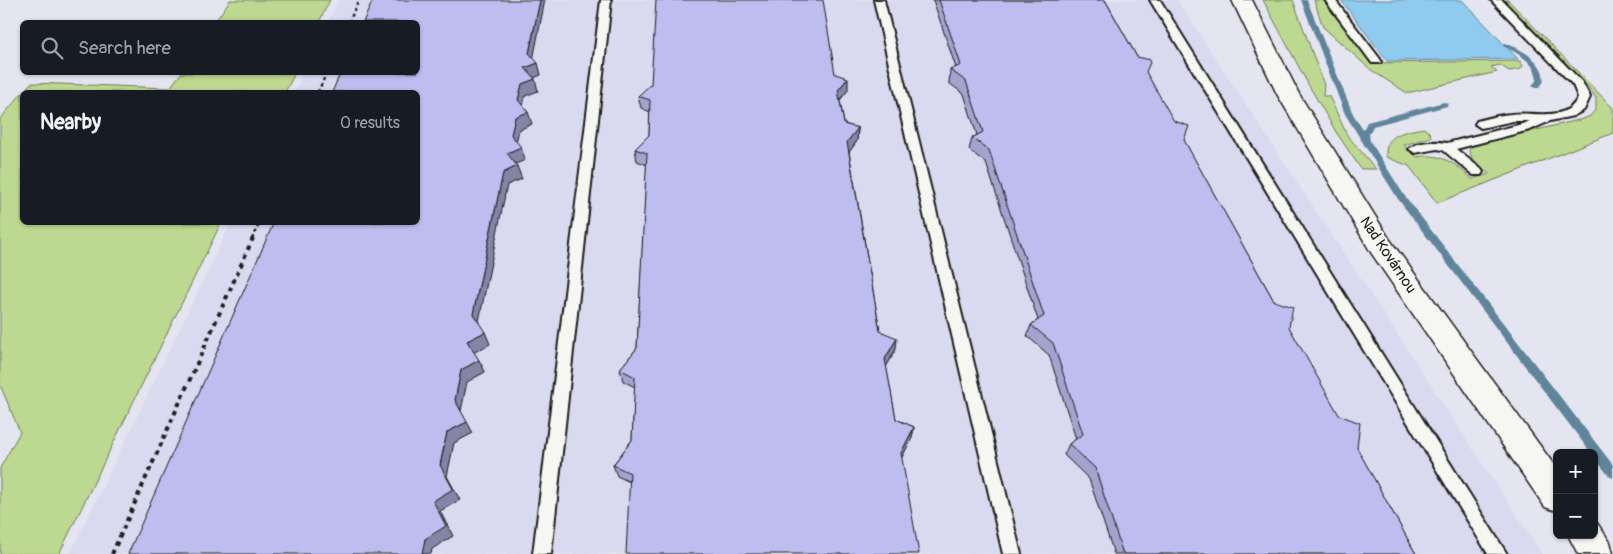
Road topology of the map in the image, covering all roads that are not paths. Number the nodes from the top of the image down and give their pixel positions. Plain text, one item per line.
1 (606, 0) edge
2 (879, 0) edge
3 (1156, 0) edge
4 (1242, 0) edge
5 (1330, 0) edge
6 (1496, 0) edge
7 (1376, 61) dead end
8 (1547, 118) junction
9 (1481, 124) dead end
10 (1447, 147) junction
11 (1415, 149) dead end
12 (1477, 172) dead end
13 (1556, 494) edge
14 (1588, 539) edge
15 (542, 554) edge
16 (1012, 554) edge
17 (1498, 554) edge
18 (1598, 554) edge

1 - 15 lane
2 - 16 lane
3 - 17 lane
4 - 13 street, Nad Kovárnou
5 - 7 lane
6 - 8 lane
8 - 9 lane
8 - 10 lane
10 - 11 lane
10 - 12 lane
14 - 18 street

